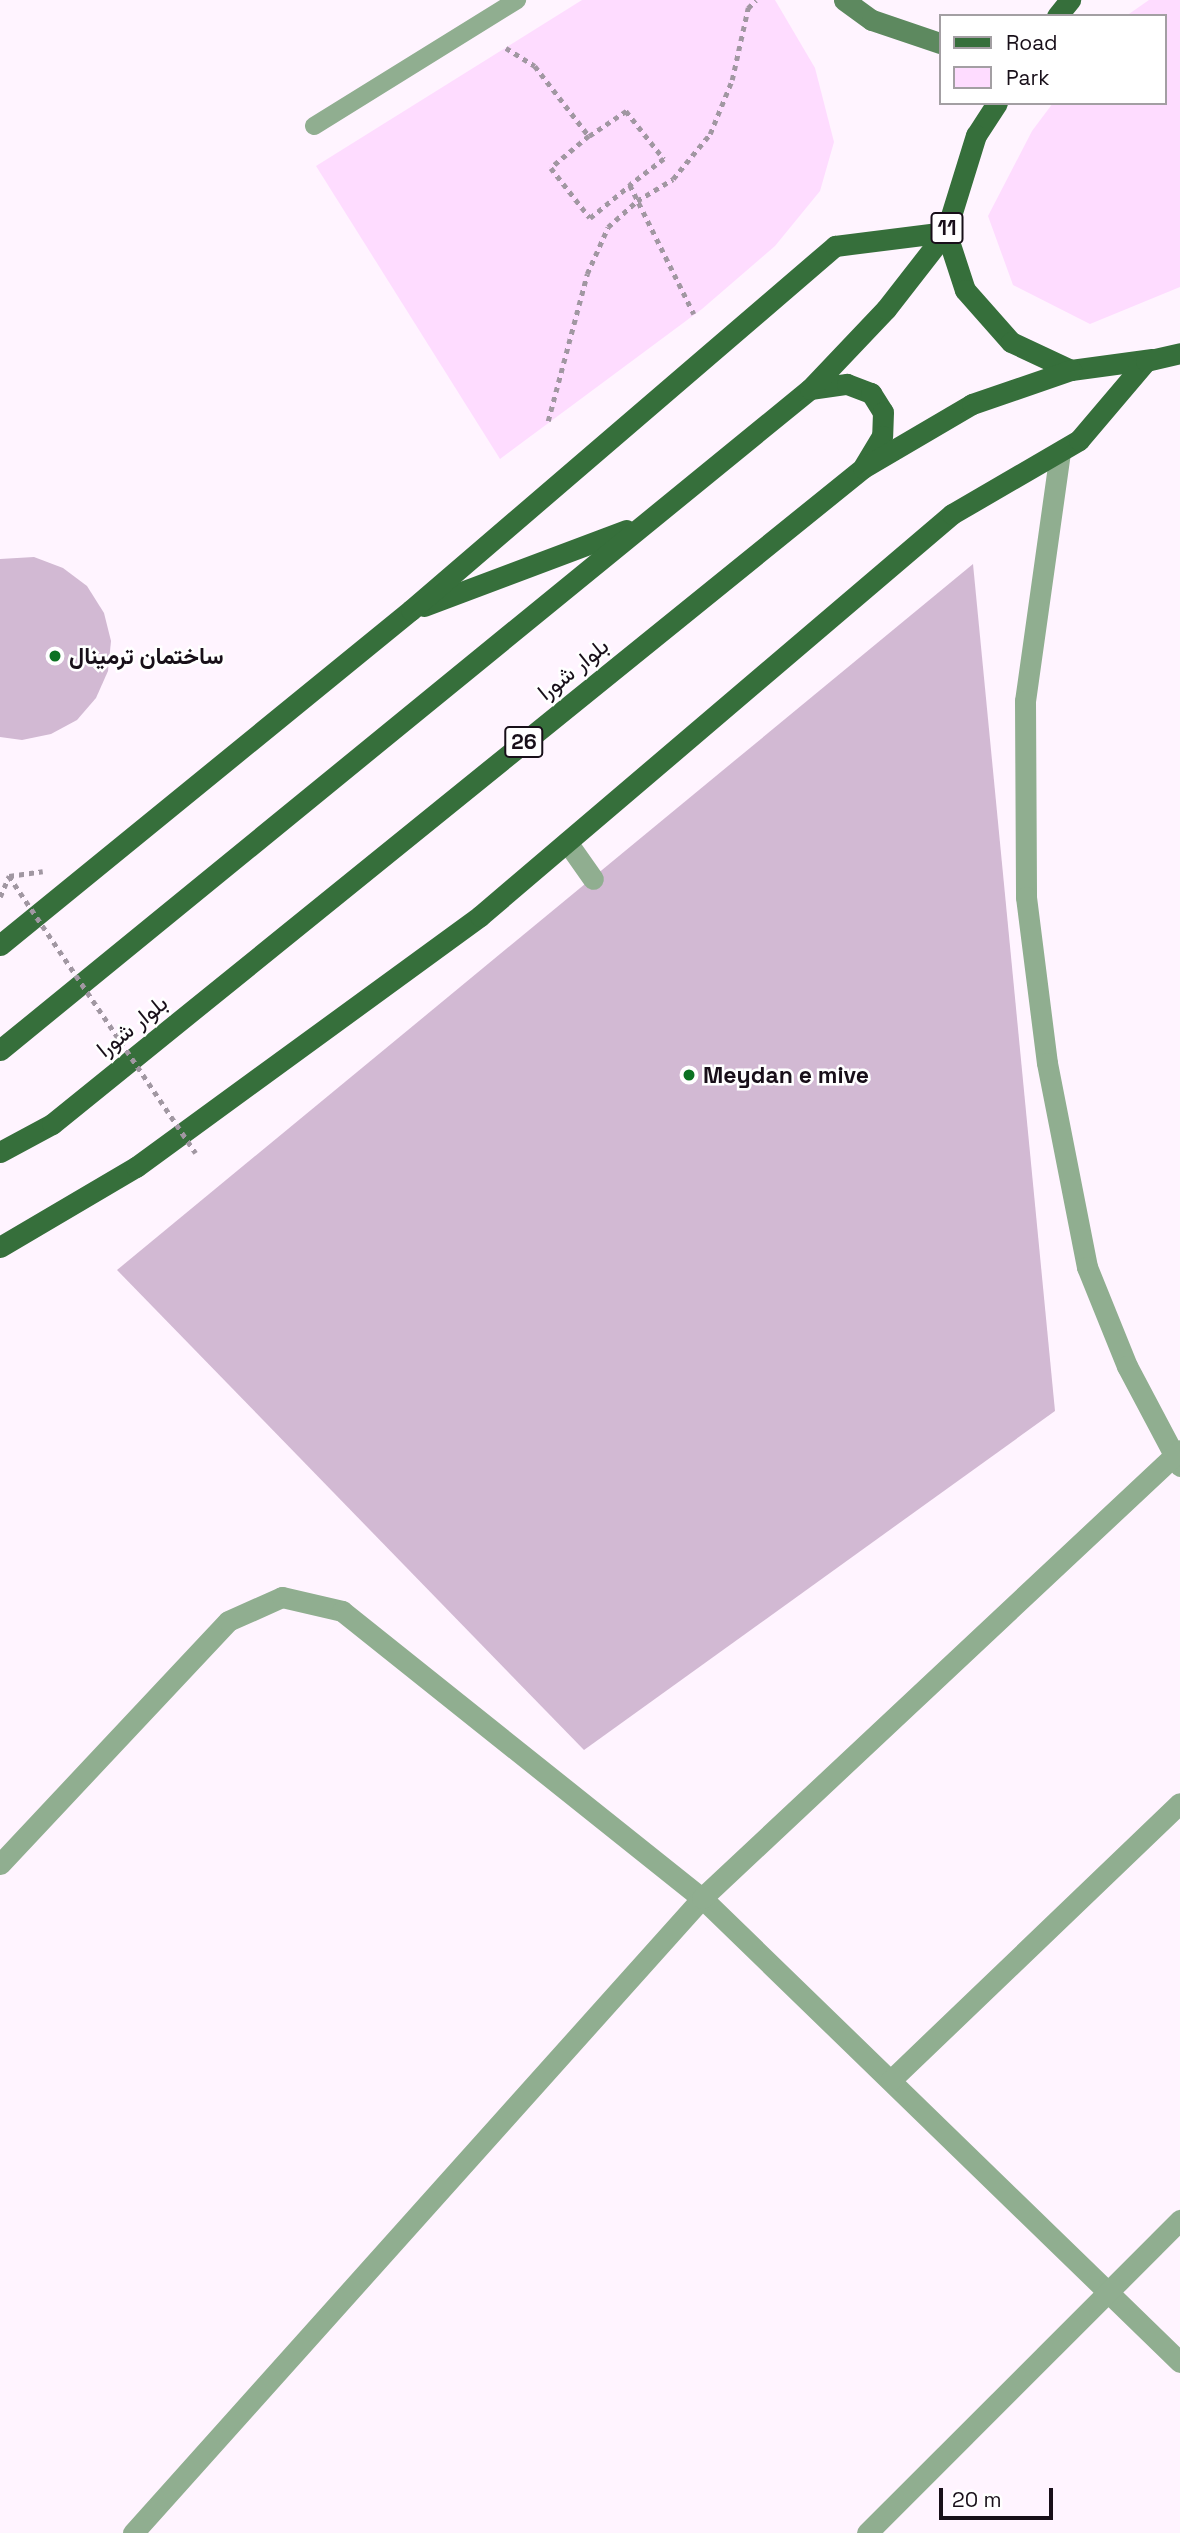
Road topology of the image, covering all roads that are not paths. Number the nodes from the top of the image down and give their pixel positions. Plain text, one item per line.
1 (517, 0) edge
2 (844, 0) edge
3 (1070, 0) edge
4 (1059, 14) edge
5 (939, 43) edge
6 (996, 105) edge
7 (314, 127) dead end
8 (946, 232) junction
9 (1180, 348) edge
10 (1180, 353) edge
11 (1146, 361) junction
12 (1070, 370) junction
13 (810, 389) junction
14 (1060, 452) junction
15 (863, 468) junction
16 (642, 525) junction
17 (411, 610) junction
18 (567, 842) junction
19 (593, 879) dead end
20 (0, 945) edge
21 (0, 1050) edge
22 (0, 1152) edge
23 (0, 1247) edge
24 (1178, 1457) edge
25 (1180, 1803) edge
26 (0, 1864) edge
27 (702, 1898) junction
28 (891, 2080) junction
29 (1180, 2220) edge
30 (1108, 2289) junction
31 (1180, 2362) edge
32 (133, 2533) edge
33 (867, 2533) edge

1 - 7 lane
2 - 5 main road
3 - 4 main road
6 - 8 main road, 11
8 - 12 main road, 11
8 - 13 main road
8 - 17 main road
9 - 11 main road
10 - 11 main road
11 - 12 main road, بلوار شورا
11 - 14 main road
12 - 15 main road, بلوار شورا / 26
13 - 15 main road
13 - 16 main road
14 - 18 main road
14 - 24 street
15 - 22 main road, بلوار شورا / 26
16 - 17 main road
16 - 21 main road
17 - 20 main road
18 - 19 street
18 - 23 main road
24 - 27 street
25 - 28 street
26 - 27 street
27 - 28 street
27 - 32 street
28 - 30 street
29 - 30 street
30 - 31 street
30 - 33 street

